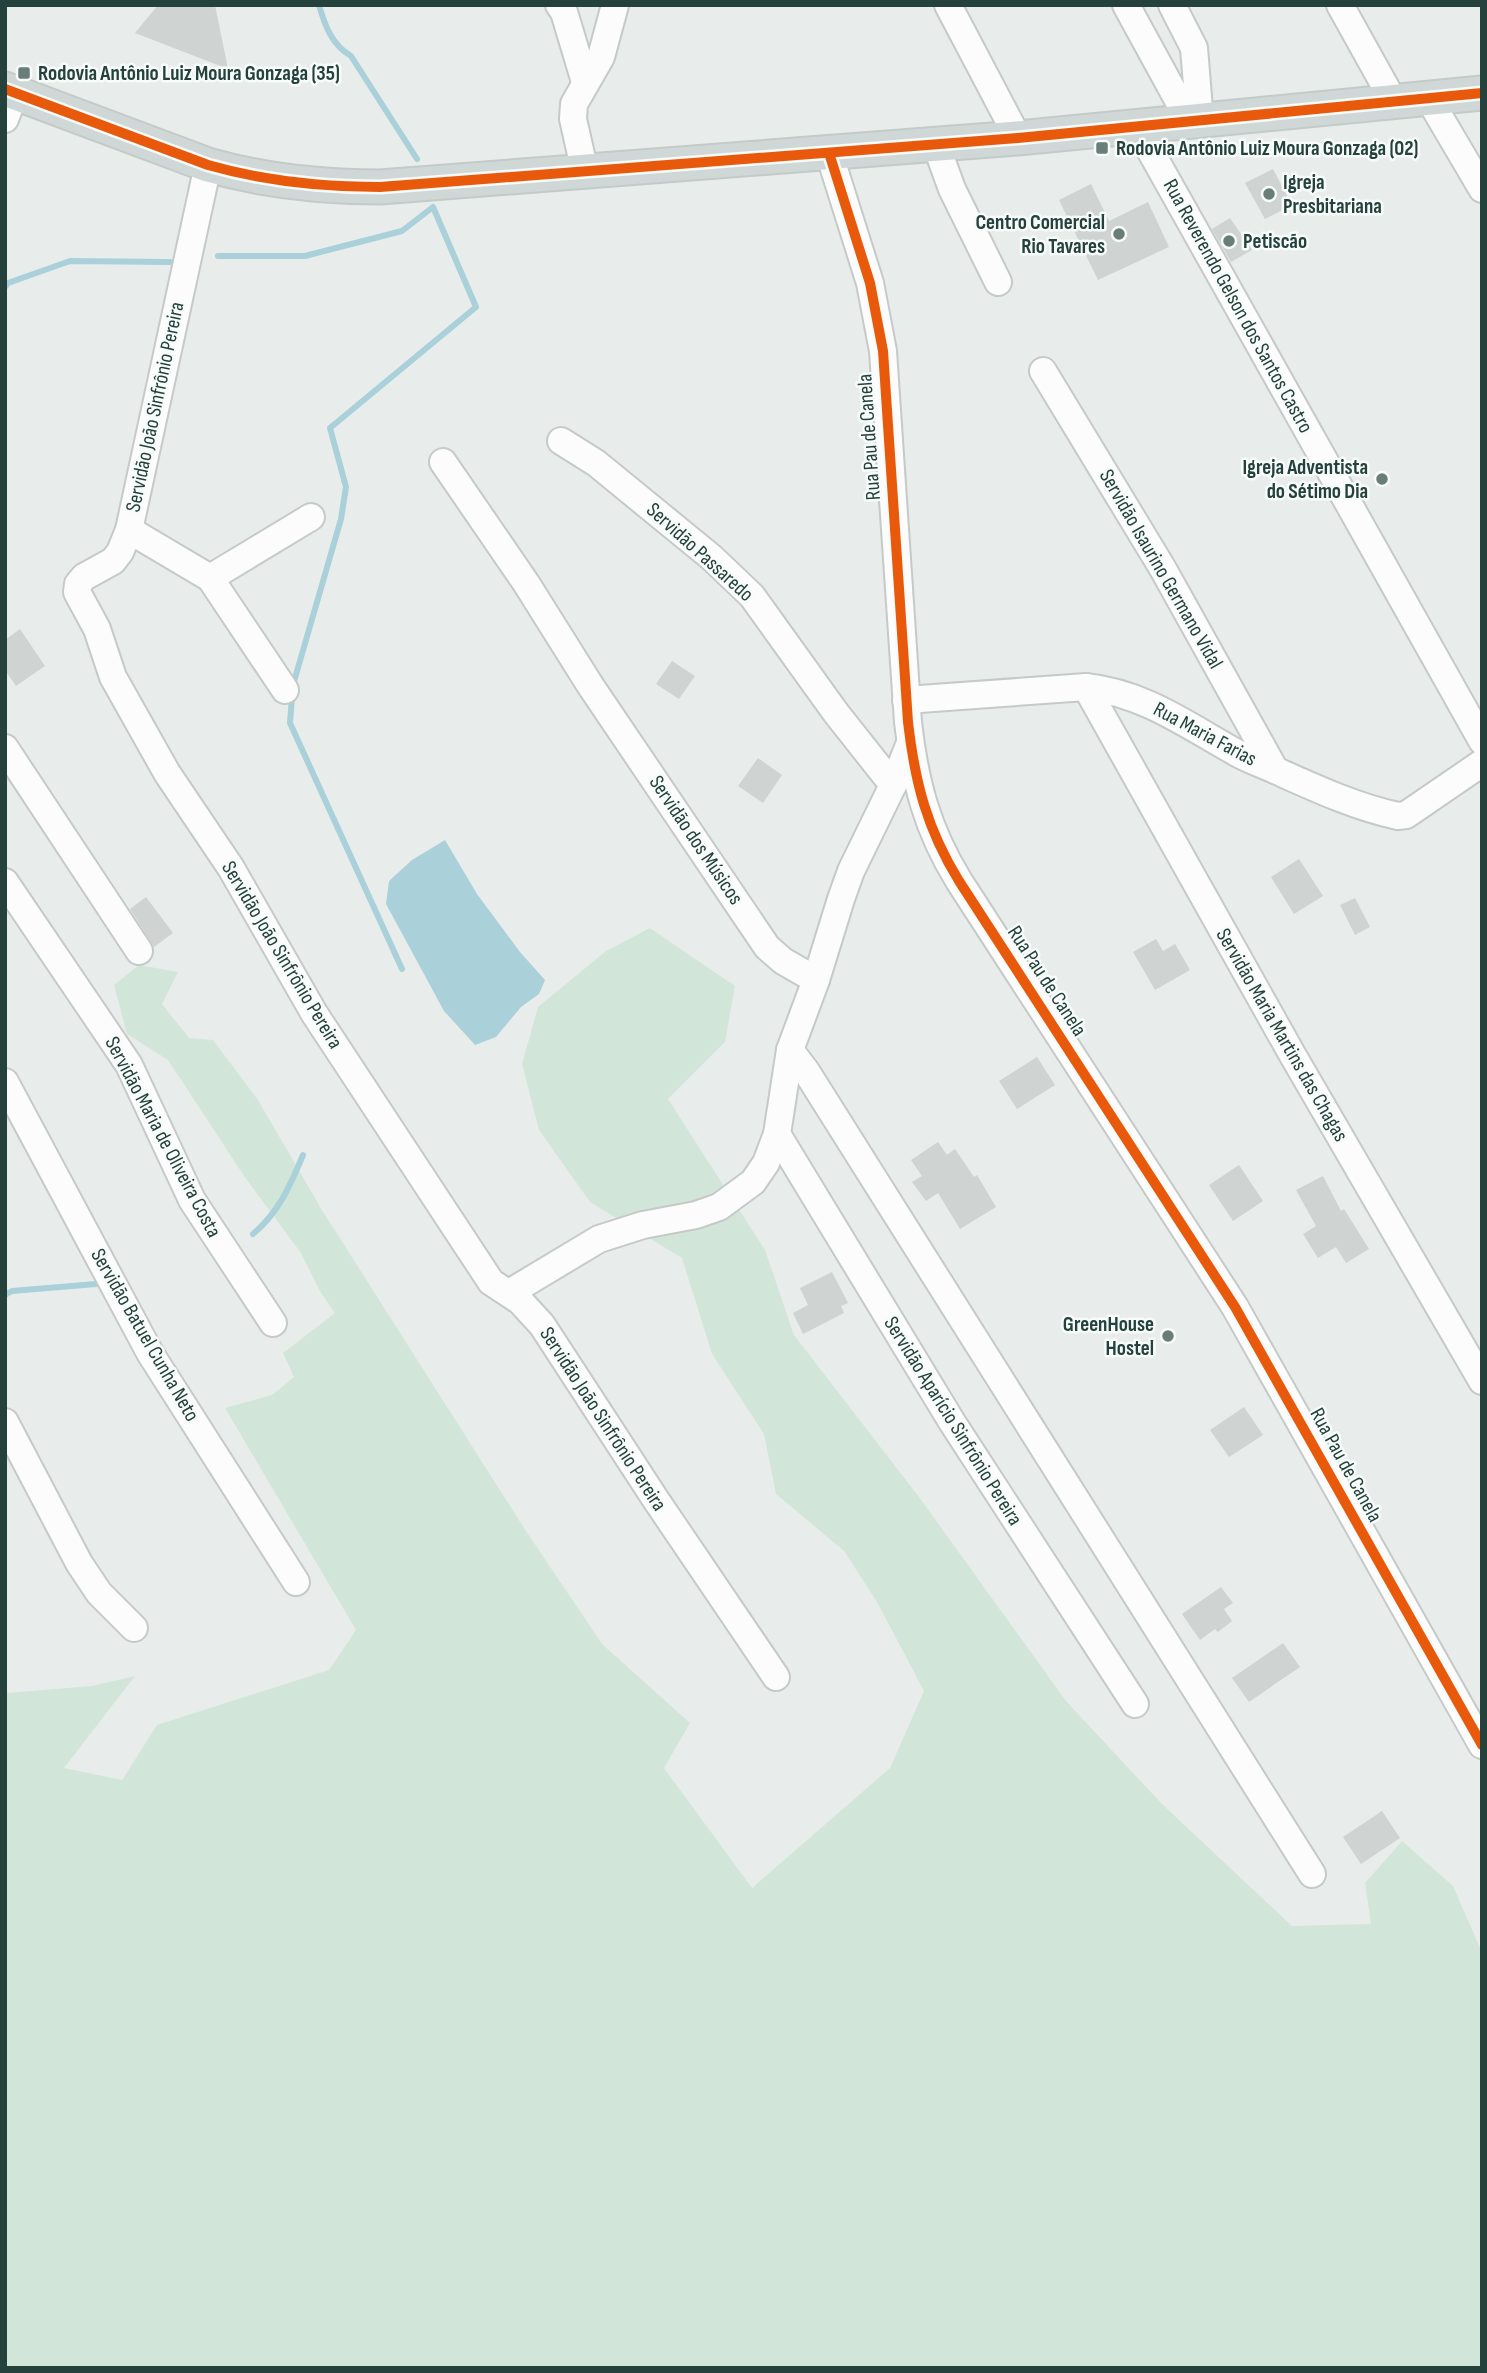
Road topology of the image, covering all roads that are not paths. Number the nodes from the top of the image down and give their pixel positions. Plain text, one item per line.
1 (559, 5) edge
2 (615, 5) edge
3 (948, 5) edge
4 (1126, 5) edge
5 (1172, 5) edge
6 (1340, 5) edge
7 (585, 82) junction
8 (1482, 93) edge
9 (1429, 99) junction
10 (9, 101) edge
11 (1394, 102) junction
12 (1195, 122) junction
13 (1137, 127) junction
14 (1018, 138) junction
15 (936, 145) junction
16 (830, 153) junction
17 (208, 165) junction
18 (585, 172) junction
19 (1482, 189) edge
20 (998, 282) dead end
21 (1043, 371) dead end
22 (561, 442) dead end
23 (443, 462) dead end
24 (311, 517) dead end
25 (129, 530) junction
26 (210, 578) junction
27 (1086, 687) junction
28 (285, 690) dead end
29 (906, 700) junction
30 (1482, 741) edge
31 (910, 743) junction
32 (5, 748) edge
33 (1482, 763) edge
34 (1275, 770) junction
35 (893, 785) junction
36 (5, 882) edge
37 (139, 951) dead end
38 (806, 975) junction
39 (790, 1050) junction
40 (5, 1082) edge
41 (777, 1134) junction
42 (509, 1293) junction
43 (273, 1323) dead end
44 (1482, 1381) edge
45 (5, 1422) edge
46 (296, 1582) dead end
47 (134, 1628) dead end
48 (776, 1677) dead end
49 (1135, 1704) dead end
50 (1482, 1745) edge
51 (1312, 1874) dead end

1 - 7 street
2 - 7 street
3 - 14 street
4 - 12 street
5 - 12 street
6 - 11 street
7 - 18 street
8 - 9 main road
9 - 11 main road
9 - 19 street
10 - 17 main road
11 - 12 main road
12 - 13 main road
13 - 14 main road
13 - 30 street, Rua Reverendo Gelson dos Santos Castro
14 - 15 main road
15 - 16 main road
15 - 20 street
16 - 18 main road
16 - 29 street, Rua Pau de Canela
17 - 18 main road
17 - 25 street, Servidão João Sinfrônio Pereira
21 - 34 street, Servidão Isaurino Germano Vidal
22 - 35 street, Servidão Passaredo
23 - 38 street, Servidão dos Músicos
24 - 26 street
25 - 26 street
25 - 42 street, Servidão João Sinfrônio Pereira
26 - 28 street
27 - 29 street, Rua Maria Farias
27 - 34 street, Rua Maria Farias
27 - 44 street, Servidão Maria Martins das Chagas
29 - 31 street, Rua Pau de Canela
31 - 35 street
31 - 50 street, Rua Pau de Canela
32 - 37 street
33 - 34 street, Rua Maria Farias
35 - 38 street
36 - 43 street, Servidão Maria de Oliveira Costa
38 - 39 street
39 - 41 street
39 - 51 street
40 - 46 street, Servidão Batuel Cunha Neto
41 - 42 street
41 - 49 street, Servidão Aparício Sinfrônio Pereira
42 - 48 street, Servidão João Sinfrônio Pereira
45 - 47 street

